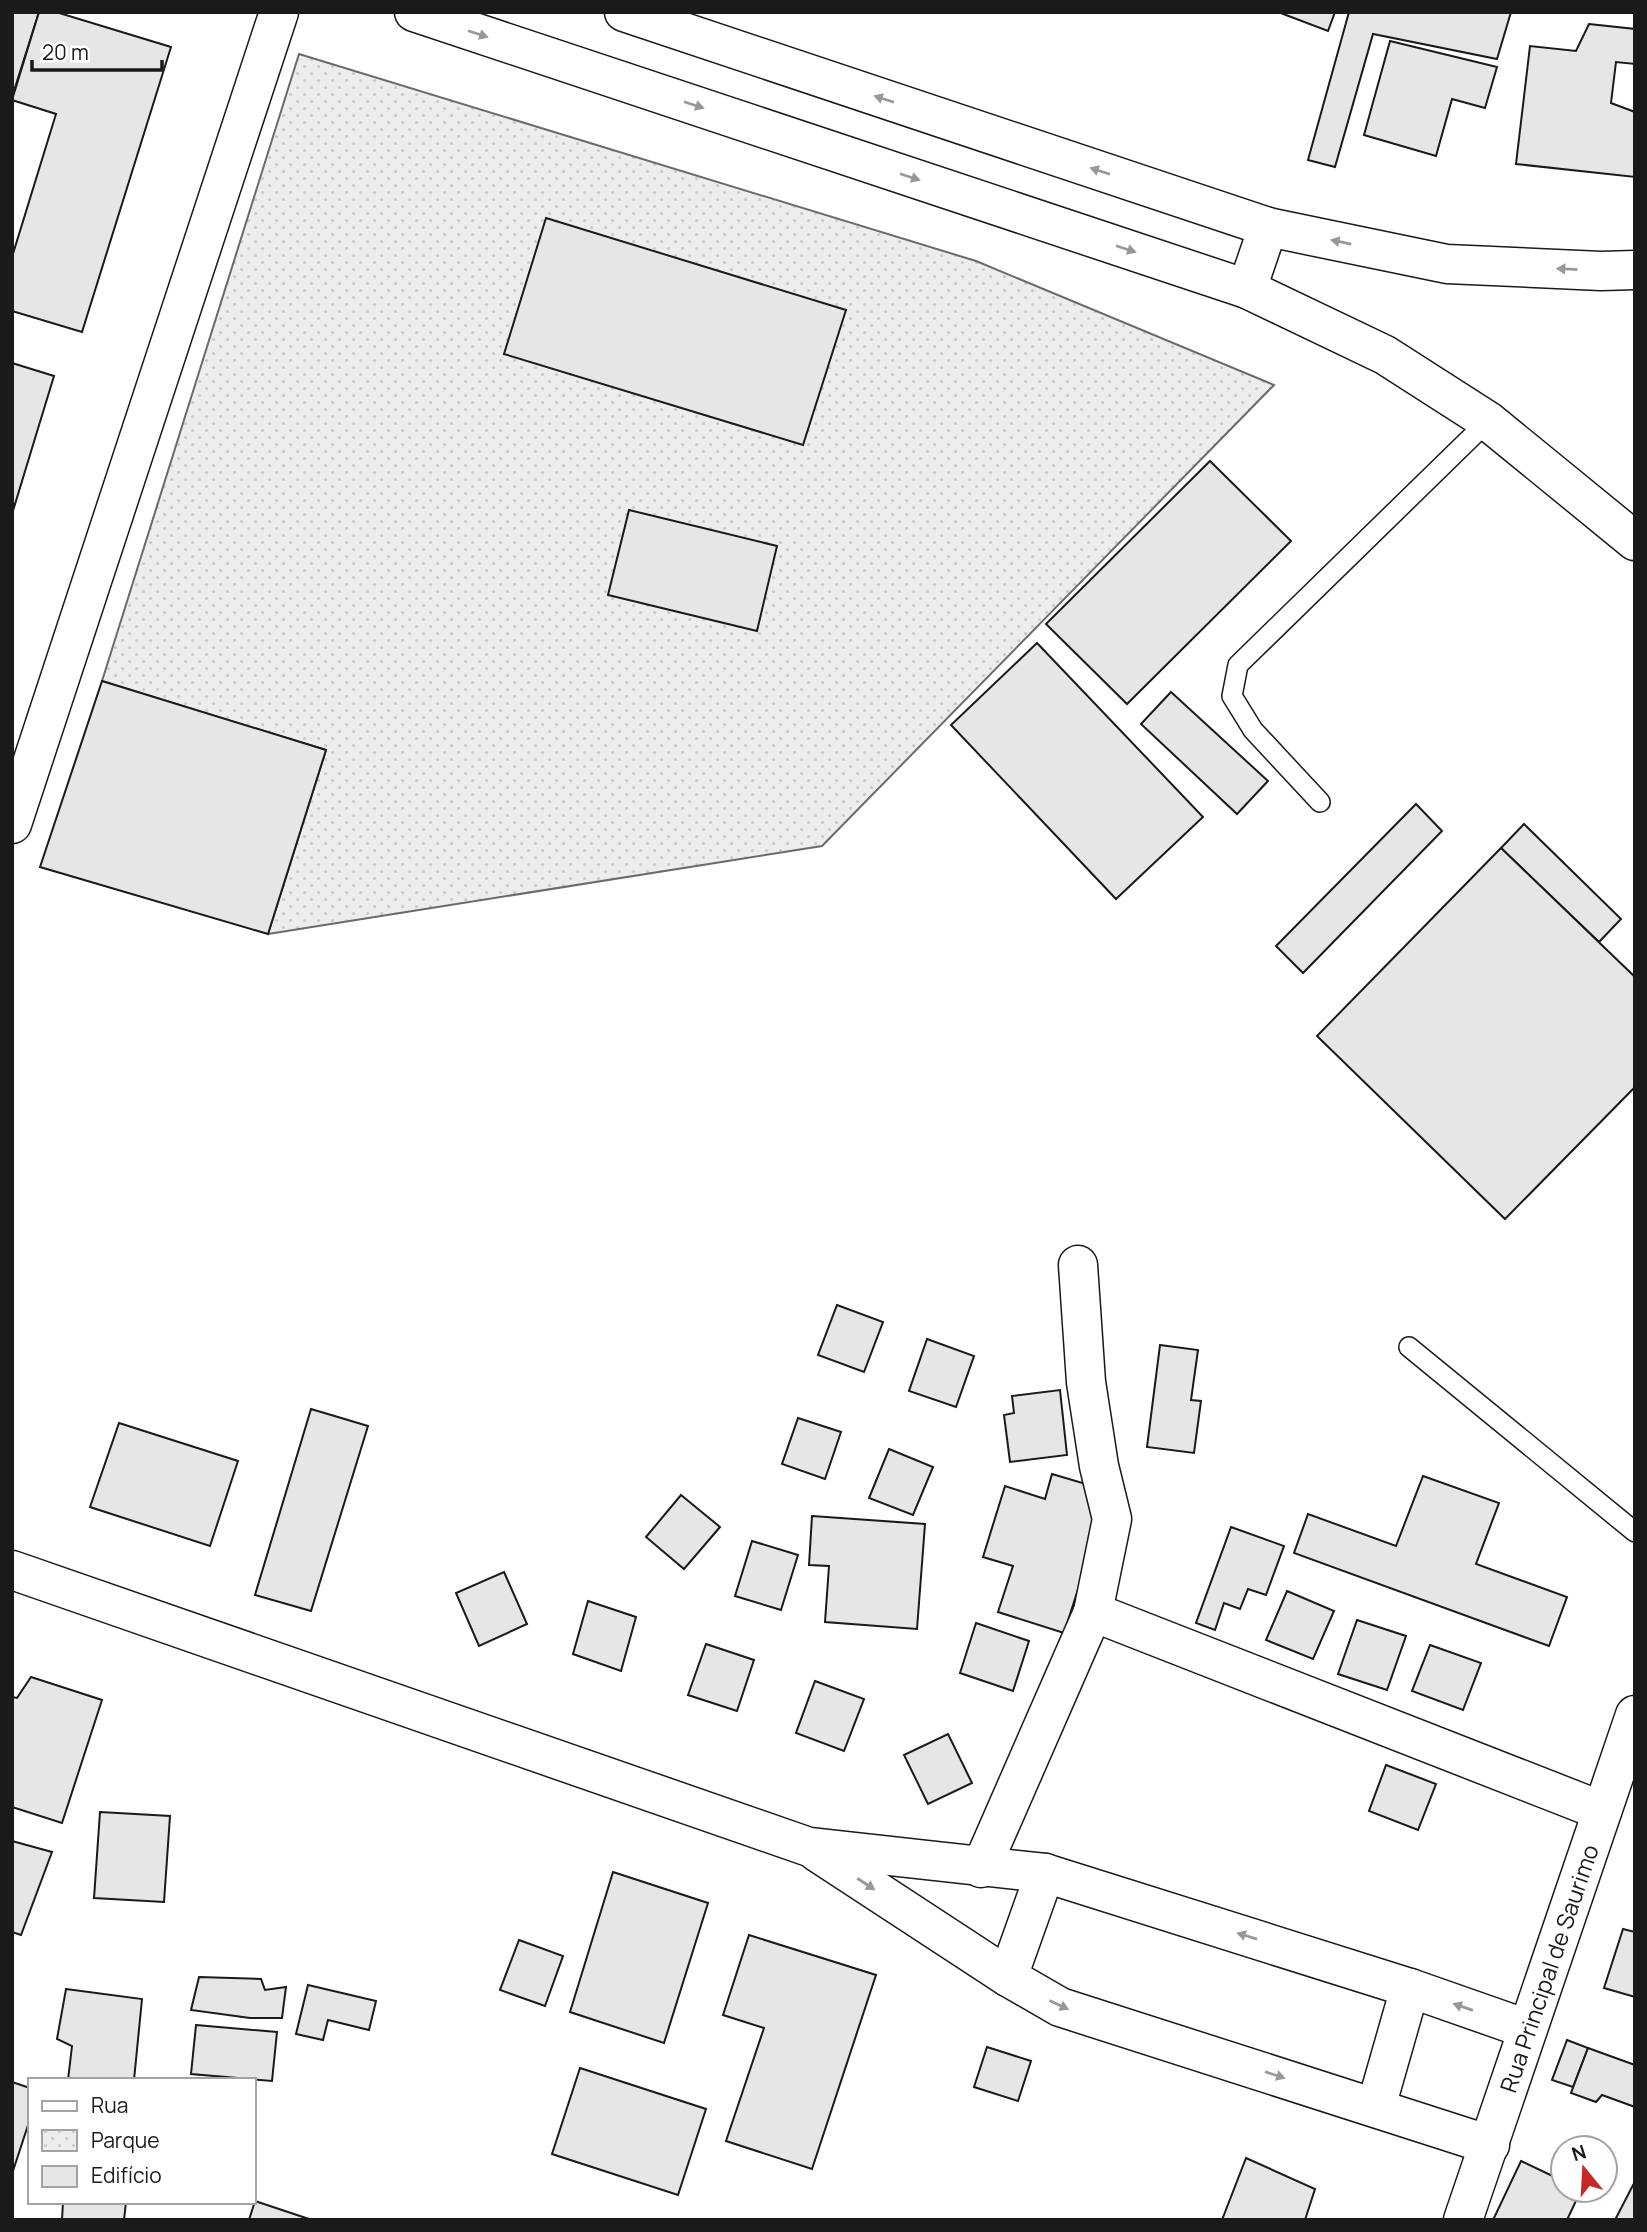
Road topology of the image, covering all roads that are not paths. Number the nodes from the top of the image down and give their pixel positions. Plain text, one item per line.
1 (279, 12) edge
2 (414, 12) edge
3 (624, 12) edge
4 (1268, 227) junction
5 (1635, 270) edge
6 (1247, 289) junction
7 (1488, 421) junction
8 (1635, 541) edge
9 (1320, 802) dead end
10 (12, 824) edge
11 (1078, 1265) dead end
12 (1409, 1347) dead end
13 (1635, 1532) edge
14 (12, 1570) edge
15 (1093, 1612) junction
16 (1635, 1715) edge
17 (1602, 1811) junction
18 (809, 1847) junction
19 (981, 1868) junction
20 (1045, 1873) junction
21 (1008, 1977) junction
22 (1410, 1988) junction
23 (1527, 2029) junction
24 (1376, 2107) junction
25 (1490, 2145) junction
26 (1463, 2220) edge

1 - 10 street
2 -> 6 street
4 -> 3 street
5 -> 4 street
4 - 6 street
6 - 7 street
7 - 8 street
7 - 9 lane
11 - 15 street
12 - 13 lane
14 - 18 street
15 - 17 street
15 - 19 street
16 - 17 street, Rua Principal de Saurimo
17 - 23 street, Rua Principal de Saurimo
18 - 19 street
18 -> 21 street
19 - 20 street
20 - 21 street
22 -> 20 street
21 -> 24 street
23 -> 22 street
22 - 24 street
23 - 25 street, Rua Principal de Saurimo
24 - 25 street
25 - 26 street, Rua Principal de Saurimo

